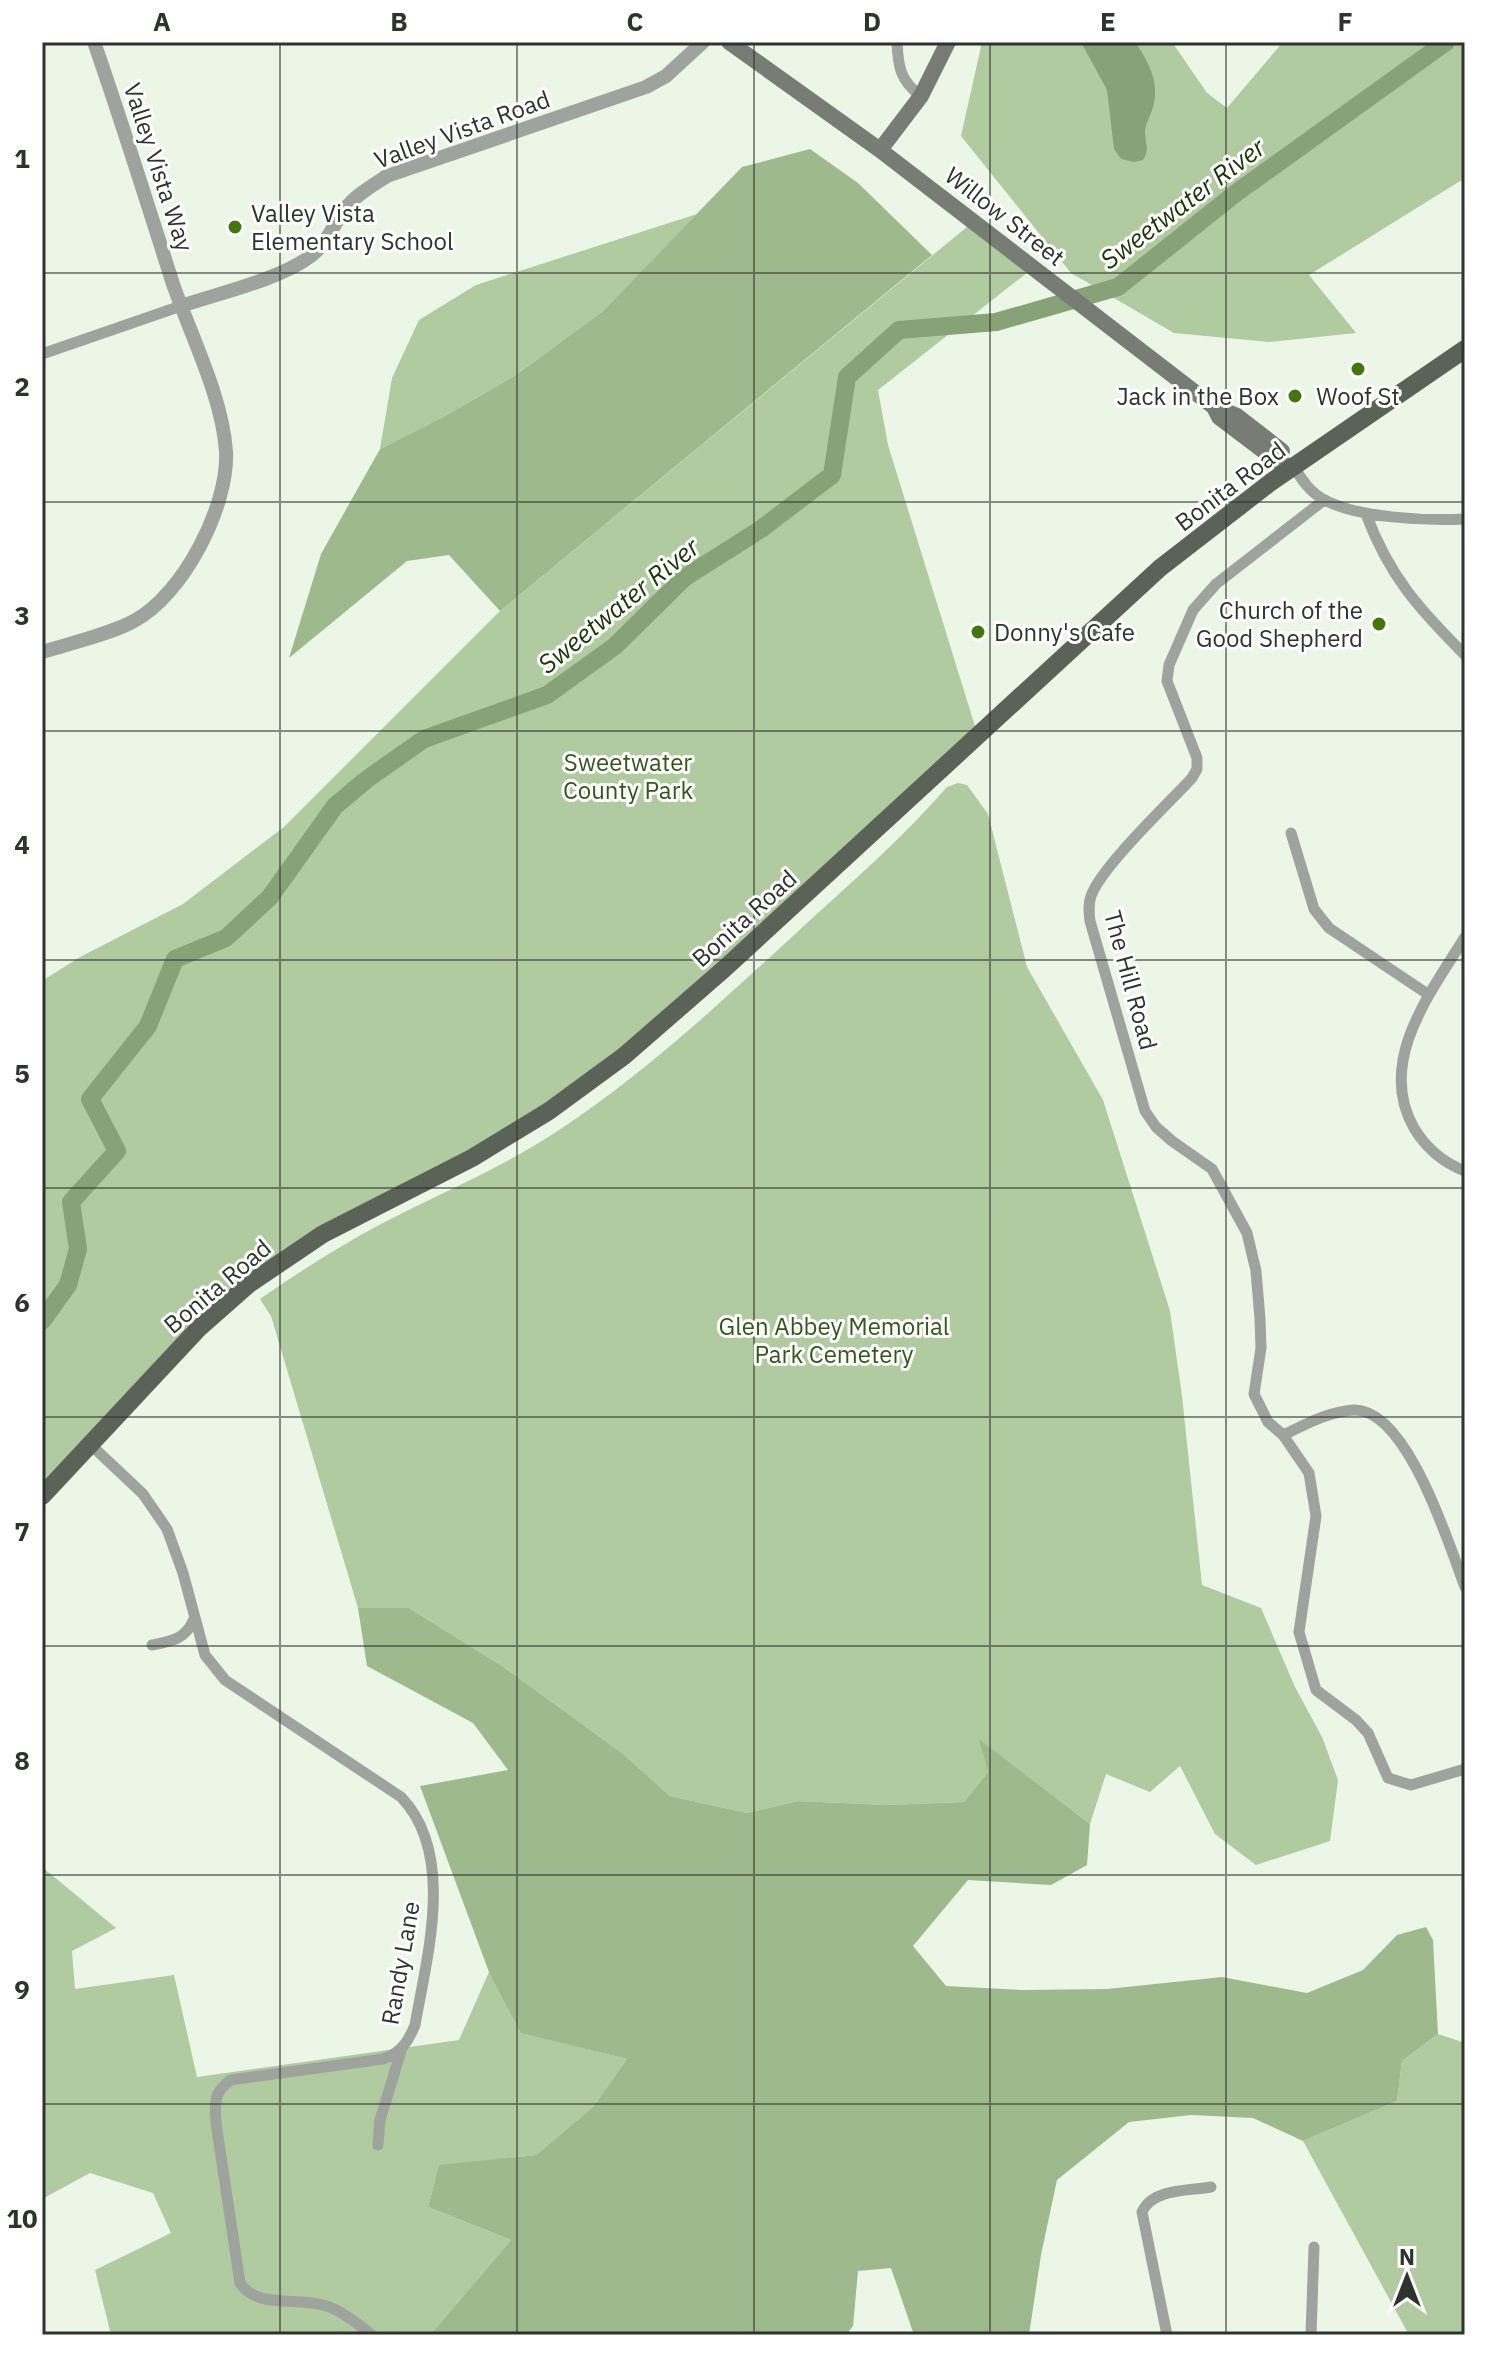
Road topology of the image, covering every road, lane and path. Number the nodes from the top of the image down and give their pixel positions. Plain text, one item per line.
1 (94, 42) edge
2 (703, 42) edge
3 (729, 42) edge
4 (897, 42) edge
5 (948, 42) edge
6 (921, 96) junction
7 (880, 150) junction
8 (181, 306) junction
9 (1465, 349) edge
10 (42, 354) edge
11 (1294, 467) junction
12 (1324, 500) junction
13 (1366, 514) junction
14 (1465, 519) edge
15 (42, 652) edge
16 (1465, 655) edge
17 (1291, 833) dead end
18 (1465, 937) edge
19 (1429, 995) junction
20 (1464, 1170) edge
21 (1283, 1435) junction
22 (91, 1445) junction
23 (42, 1496) edge
24 (1465, 1587) edge
25 (194, 1618) junction
26 (152, 1645) dead end
27 (1465, 1769) edge
28 (402, 2047) junction
29 (378, 2145) dead end
30 (1211, 2187) dead end
31 (1314, 2247) dead end
32 (372, 2335) edge
33 (1167, 2335) edge
34 (1311, 2335) edge

1 - 8 street, Valley Vista Way
2 - 8 street, Valley Vista Road
3 - 7 main road, Willow Street
4 - 6 street
5 - 6 main road
6 - 7 main road
7 - 11 main road, Willow Street
8 - 10 street
8 - 15 street
9 - 11 main road, Bonita Road
11 - 12 street
11 - 22 main road, Bonita Road
12 - 13 street
12 - 21 street, The Hill Road
13 - 14 street
13 - 16 street
17 - 19 street
18 - 19 street
19 - 20 street
21 - 24 street
21 - 27 street, The Hill Road
22 - 23 main road, Bonita Road
22 - 25 street, Randy Lane
25 - 26 street
25 - 28 street, Randy Lane
28 - 29 street
28 - 32 street, Randy Lane
30 - 33 street
31 - 34 street

